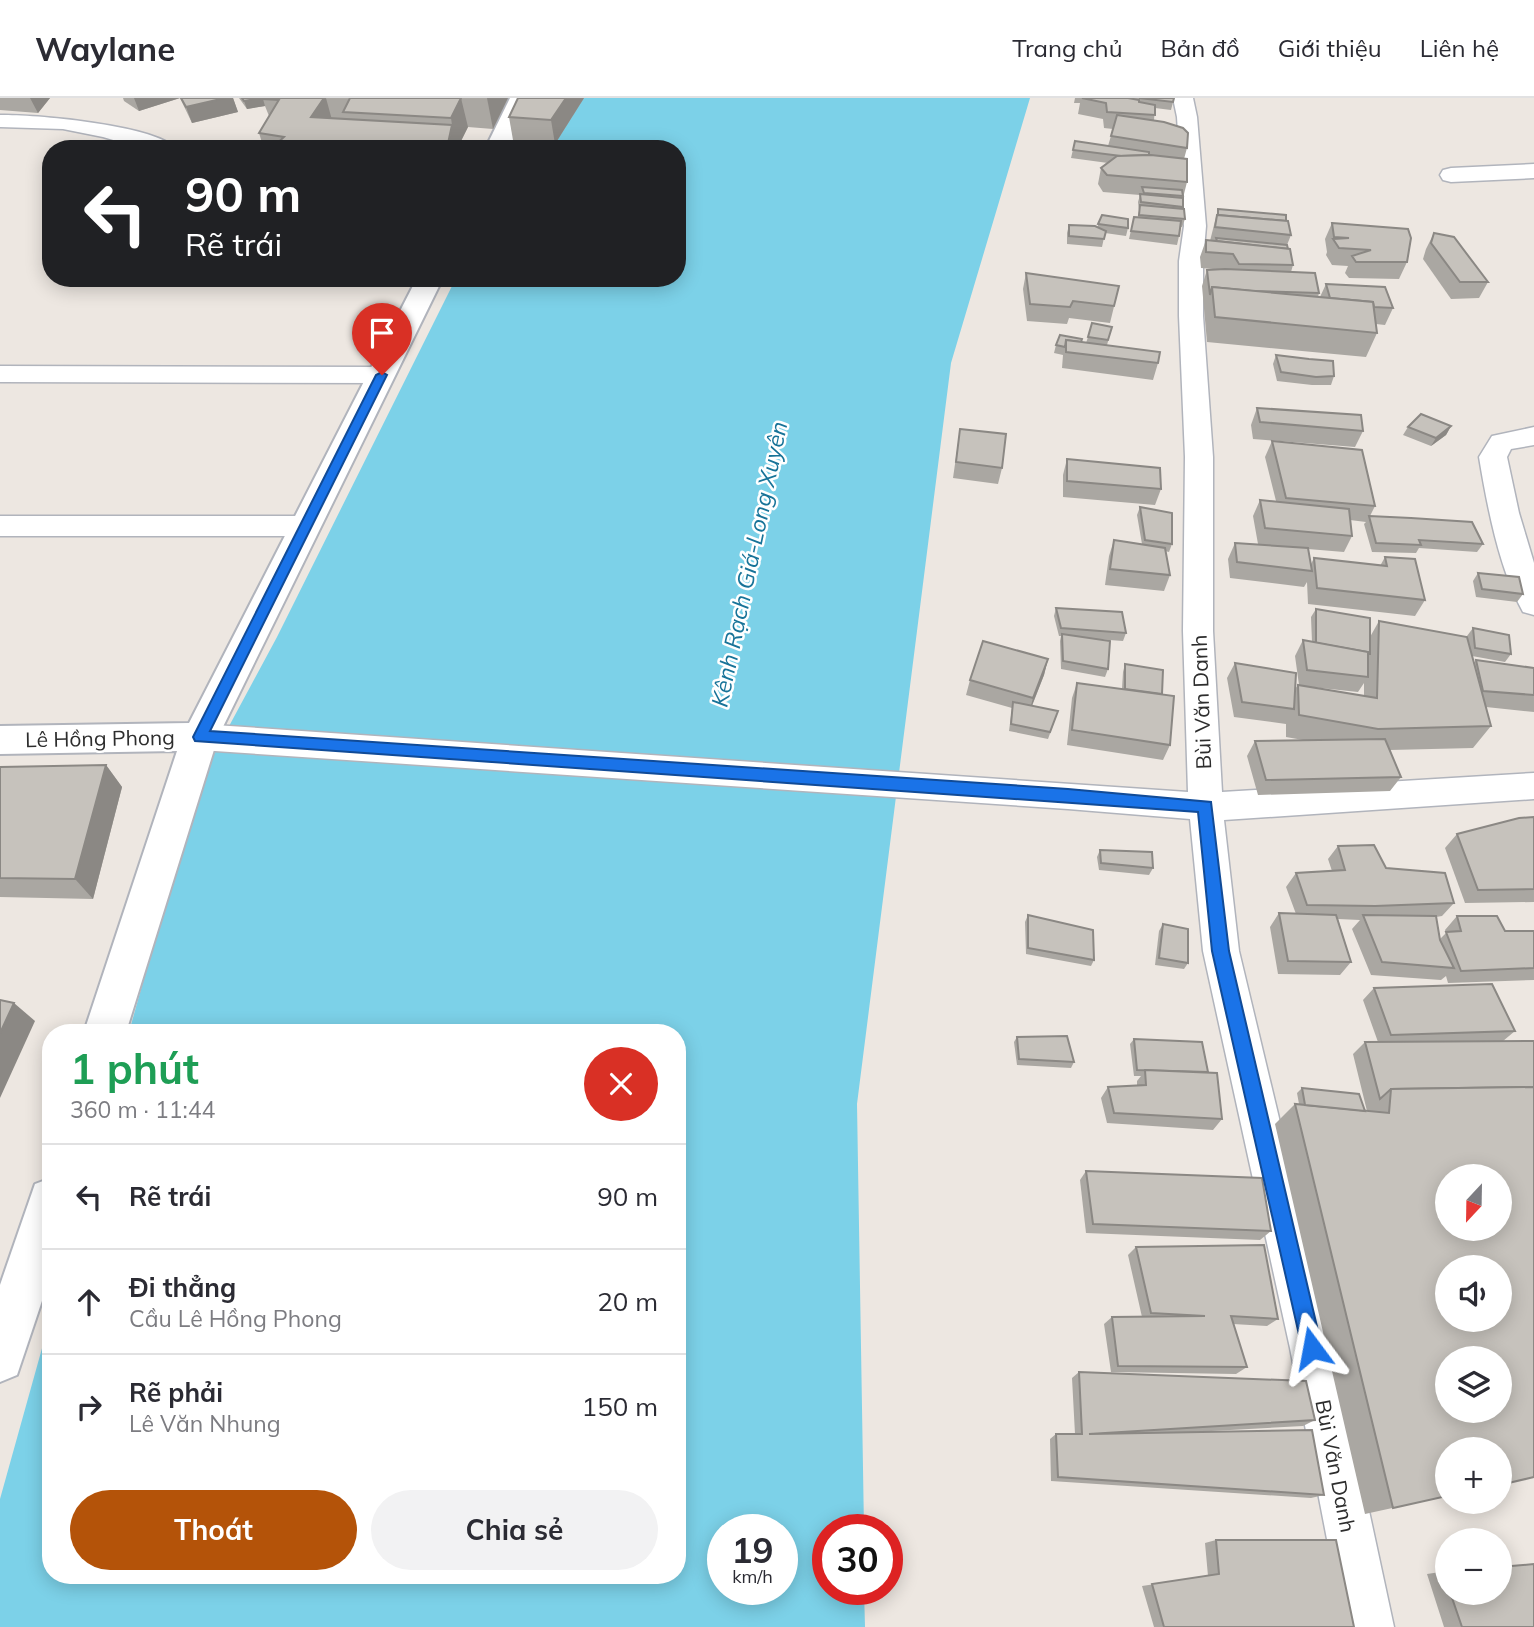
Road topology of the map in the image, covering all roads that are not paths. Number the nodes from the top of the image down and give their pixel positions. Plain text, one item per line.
1 (521, 98) edge
2 (1183, 98) edge
3 (0, 121) edge
4 (137, 140) edge
5 (501, 140) edge
6 (1534, 171) edge
7 (1451, 175) dead end
8 (426, 287) edge
9 (382, 375) junction
10 (3, 381) edge
11 (1534, 436) edge
12 (0, 526) edge
13 (306, 526) junction
14 (1534, 604) edge
15 (215, 738) junction
16 (0, 740) edge
17 (1534, 786) edge
18 (1206, 807) junction
19 (108, 1024) edge
20 (42, 1228) edge
21 (0, 1357) edge
22 (1369, 1627) edge

1 - 5 street
2 - 18 street, Bùi Văn Danh
3 - 4 street
6 - 7 street
8 - 9 street
9 - 10 street
9 - 13 street
11 - 14 street
12 - 13 street
13 - 15 street
15 - 16 street, Lê Hồng Phong
15 - 18 street
15 - 19 street
17 - 18 street
18 - 22 street, Bùi Văn Danh
20 - 21 street

